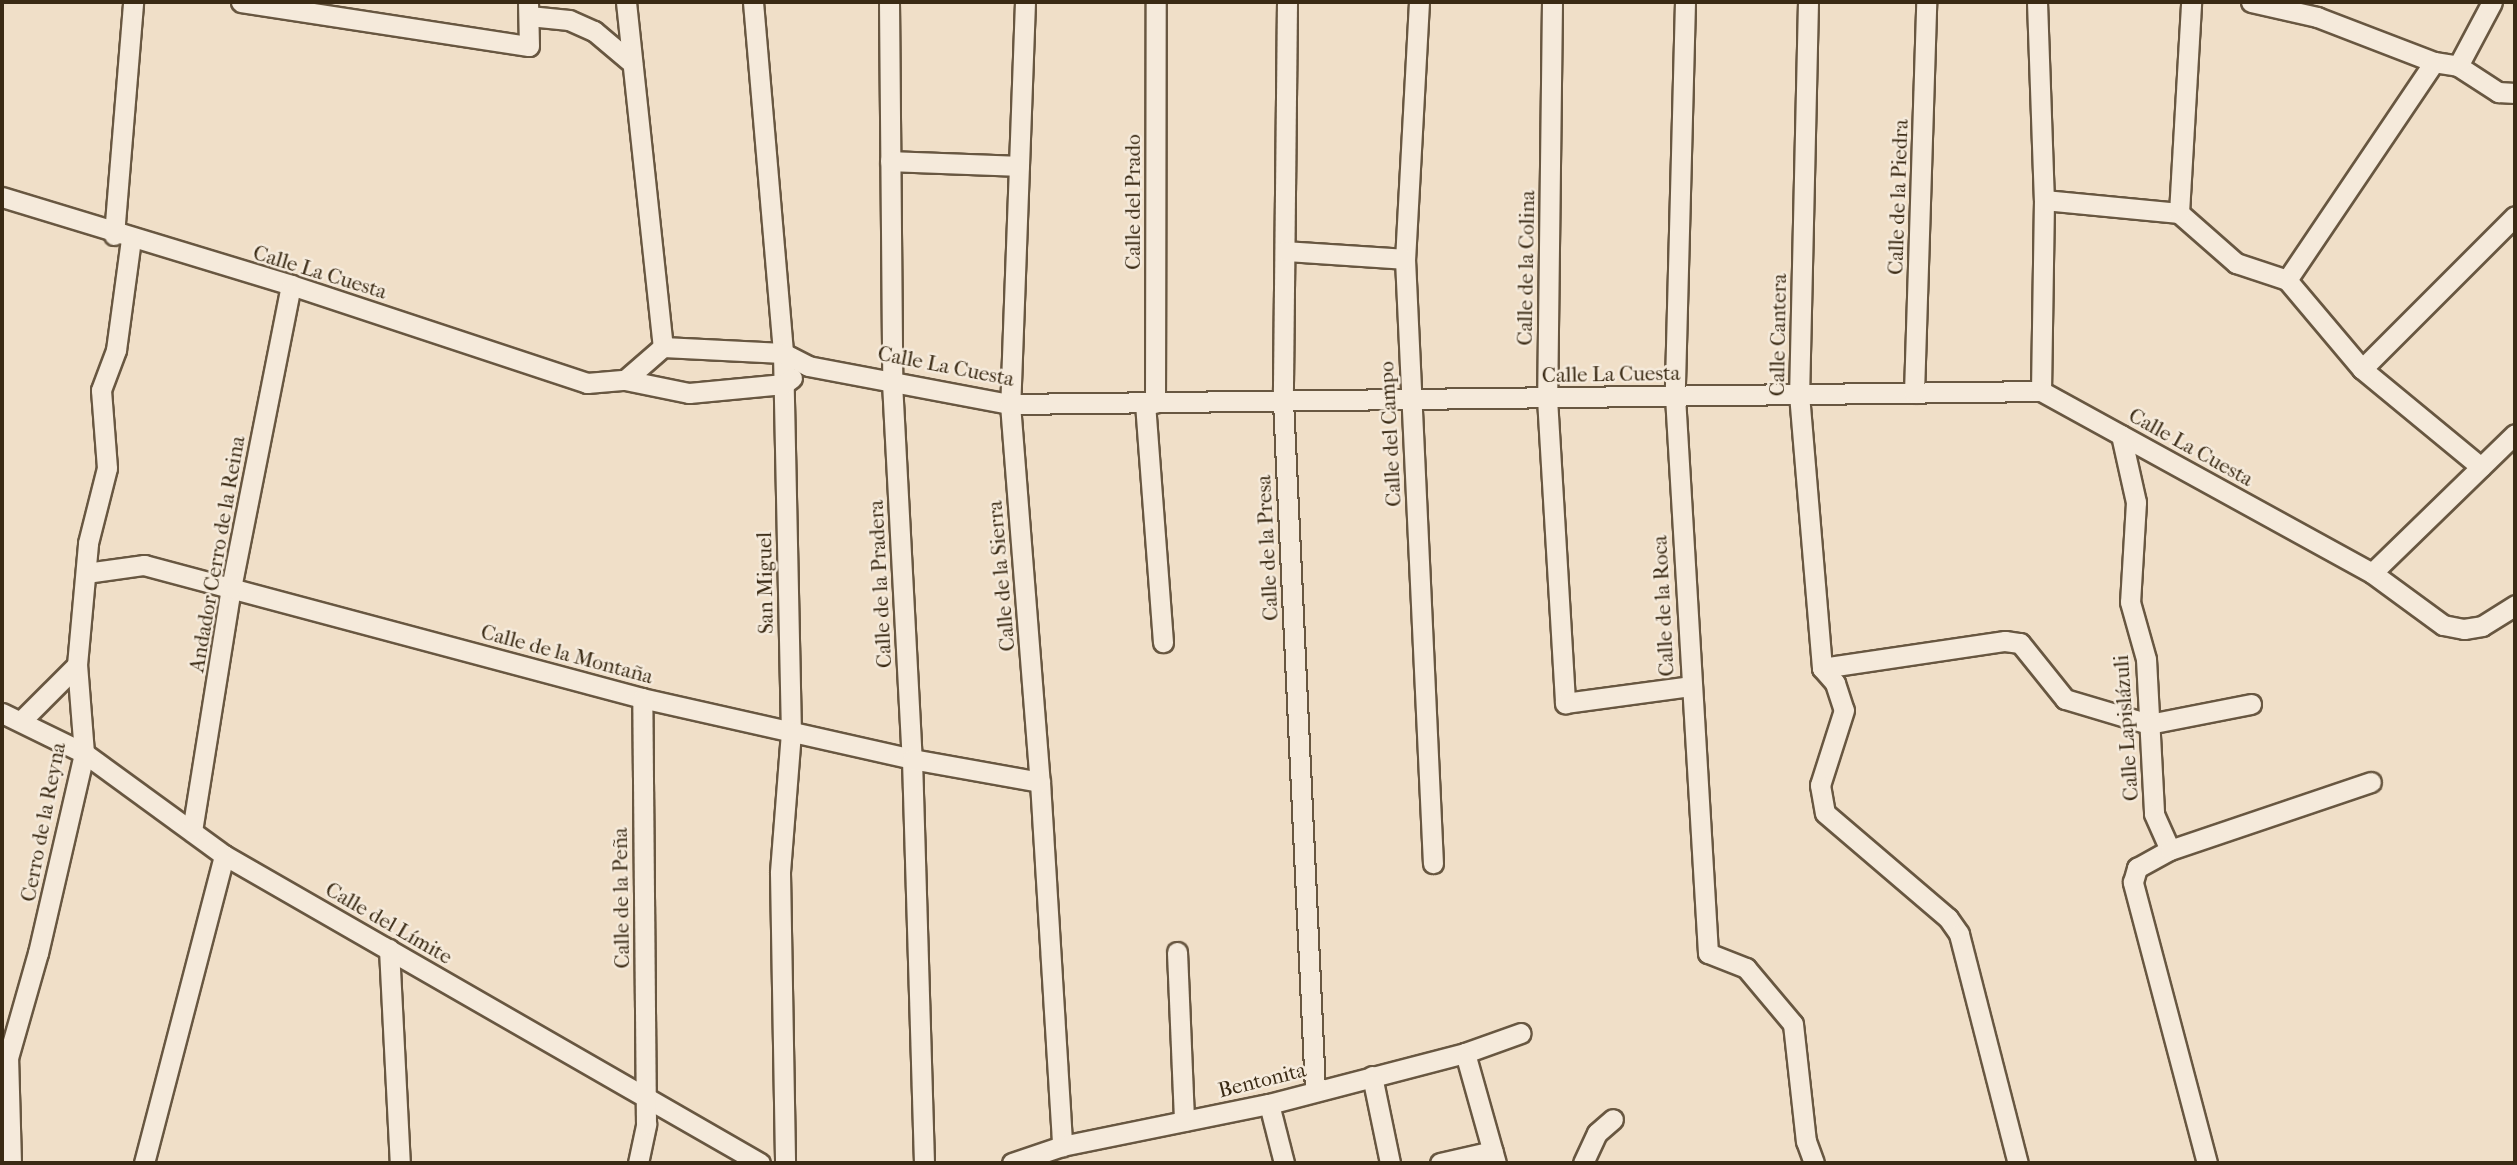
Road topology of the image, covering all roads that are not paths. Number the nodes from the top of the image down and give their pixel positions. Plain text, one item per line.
1 (132, 2) edge
2 (241, 2) edge
3 (626, 2) edge
4 (753, 2) edge
5 (889, 2) edge
6 (1025, 2) edge
7 (1156, 2) edge
8 (1287, 2) edge
9 (1419, 2) edge
10 (1552, 2) edge
11 (1685, 2) edge
12 (1808, 2) edge
13 (1926, 2) edge
14 (2037, 2) edge
15 (2191, 2) edge
16 (2251, 2) edge
17 (2492, 2) edge
18 (529, 9) edge
19 (2434, 62) junction
20 (632, 63) junction
21 (2458, 66) junction
22 (2515, 93) edge
23 (890, 161) junction
24 (1019, 166) junction
25 (2, 197) edge
26 (2044, 200) junction
27 (2179, 213) junction
28 (2515, 216) edge
29 (122, 237) junction
30 (1284, 251) junction
31 (1405, 259) junction
32 (2287, 280) junction
33 (291, 285) junction
34 (663, 347) junction
35 (783, 353) junction
36 (808, 366) junction
37 (2362, 369) junction
38 (625, 380) junction
39 (892, 382) junction
40 (783, 384) junction
41 (2041, 391) junction
42 (1914, 393) junction
43 (1799, 394) junction
44 (1675, 396) junction
45 (1547, 398) junction
46 (1411, 400) junction
47 (1283, 401) junction
48 (1150, 403) junction
49 (1010, 404) junction
50 (2515, 434) edge
51 (2121, 435) junction
52 (2481, 467) junction
53 (86, 573) junction
54 (2372, 573) junction
55 (231, 588) junction
56 (2515, 605) edge
57 (1163, 642) dead end
58 (77, 665) junction
59 (1822, 668) junction
60 (1690, 686) junction
61 (642, 698) junction
62 (2251, 704) dead end
63 (2, 713) edge
64 (21, 721) junction
65 (2149, 724) junction
66 (791, 732) junction
67 (84, 753) junction
68 (912, 760) junction
69 (1040, 782) junction
70 (2371, 782) dead end
71 (192, 831) junction
72 (2170, 850) junction
73 (224, 855) junction
74 (1433, 863) dead end
75 (389, 949) junction
76 (1177, 952) dead end
77 (1521, 1033) dead end
78 (1465, 1053) junction
79 (1372, 1076) junction
80 (1314, 1091) junction
81 (646, 1098) junction
82 (1269, 1104) junction
83 (1613, 1119) dead end
84 (1184, 1121) junction
85 (1050, 1154) edge
86 (1494, 1157) edge
87 (11, 1163) edge
88 (144, 1163) edge
89 (400, 1163) edge
90 (638, 1163) edge
91 (760, 1163) edge
92 (785, 1163) edge
93 (925, 1163) edge
94 (1012, 1163) edge
95 (1284, 1163) edge
96 (1390, 1163) edge
97 (1440, 1163) edge
98 (1583, 1163) edge
99 (1814, 1163) edge
100 (2018, 1163) edge
101 (2207, 1163) edge

1 - 29 street, Cerro de la Reyna
2 - 18 street
3 - 20 street
4 - 35 street, San Miguel
5 - 23 street, Calle de la Pradera
6 - 24 street, Calle de la Sierra
7 - 48 street, Calle del Prado
8 - 30 street, Calle de la Presa
9 - 31 street, Calle del Campo
10 - 45 street, Calle de la Colina
11 - 44 street, Calle de la Roca
12 - 43 street, Calle Cantera
13 - 42 street, Calle de la Piedra
14 - 26 street
15 - 27 street
16 - 19 street
17 - 21 street
18 - 20 street
19 - 21 street
19 - 32 street
20 - 34 street
21 - 22 street
23 - 24 street
23 - 39 street, Calle de la Pradera
24 - 49 street, Calle de la Sierra
25 - 29 street, Calle La Cuesta
26 - 27 street
26 - 41 street
27 - 32 street
28 - 37 street
29 - 33 street, Calle La Cuesta
29 - 53 street, Cerro de la Reyna
30 - 31 street
30 - 47 street, Calle de la Presa
31 - 46 street, Calle del Campo
32 - 37 street
33 - 38 street, Calle La Cuesta
33 - 55 street, Andador Cerro de la Reina
34 - 35 street, Calle La Cuesta
34 - 38 street
35 - 36 street, Calle La Cuesta
35 - 40 street, San Miguel
36 - 39 street, Calle La Cuesta
36 - 40 street
37 - 52 street
38 - 40 street, Calle La Cuesta
39 - 49 street, Calle La Cuesta
39 - 68 street, Calle de la Pradera
40 - 66 street, San Miguel
41 - 42 street, Calle La Cuesta
41 - 51 street, Calle La Cuesta
42 - 43 street, Calle La Cuesta
43 - 44 street, Calle La Cuesta
43 - 59 street, Calle Cantera
44 - 45 street, Calle La Cuesta
44 - 60 street, Calle de la Roca
45 - 46 street, Calle La Cuesta
45 - 60 street, Calle de la Colina
46 - 47 street, Calle La Cuesta
46 - 74 street, Calle del Campo
47 - 48 street, Calle La Cuesta
47 - 80 street, Calle de la Presa
48 - 49 street, Calle La Cuesta
48 - 57 street, Calle del Prado
49 - 69 street, Calle de la Sierra
50 - 52 street
51 - 54 street, Calle La Cuesta
51 - 65 street, Calle Lapislázuli
52 - 54 street
53 - 55 street, Calle de la Montaña
53 - 58 street, Cerro de la Reyna
54 - 56 street, Calle La Cuesta
55 - 61 street, Calle de la Montaña
55 - 71 street, Andador Cerro de la Reina
58 - 64 street
58 - 67 street, Cerro de la Reyna
59 - 65 street
59 - 100 street
60 - 99 street, Calle de la Roca
61 - 66 street, Calle de la Montaña
61 - 81 street, Calle de la Peña
62 - 65 street
63 - 64 street, Calle del Límite
64 - 67 street, Calle del Límite
65 - 72 street, Calle Lapislázuli
66 - 68 street, Calle de la Montaña
66 - 92 street, San Miguel
67 - 71 street, Calle del Límite
67 - 87 street, Cerro de la Reyna
68 - 69 street, Calle de la Montaña
68 - 93 street, Calle de la Pradera
69 - 85 street, Calle de la Sierra
70 - 72 street
71 - 73 street, Calle del Límite
72 - 101 street
73 - 75 street, Calle del Límite
73 - 88 street
75 - 81 street, Calle del Límite
75 - 89 street
76 - 84 street
77 - 78 street, Bentonita
78 - 79 street, Bentonita
78 - 86 street
79 - 80 street, Bentonita
79 - 96 street
80 - 82 street, Bentonita
81 - 90 street, Calle de la Peña
81 - 91 street, Calle del Límite
82 - 84 street, Bentonita
82 - 95 street
83 - 98 street
84 - 85 street, Bentonita
85 - 94 street, Bentonita
86 - 97 street

